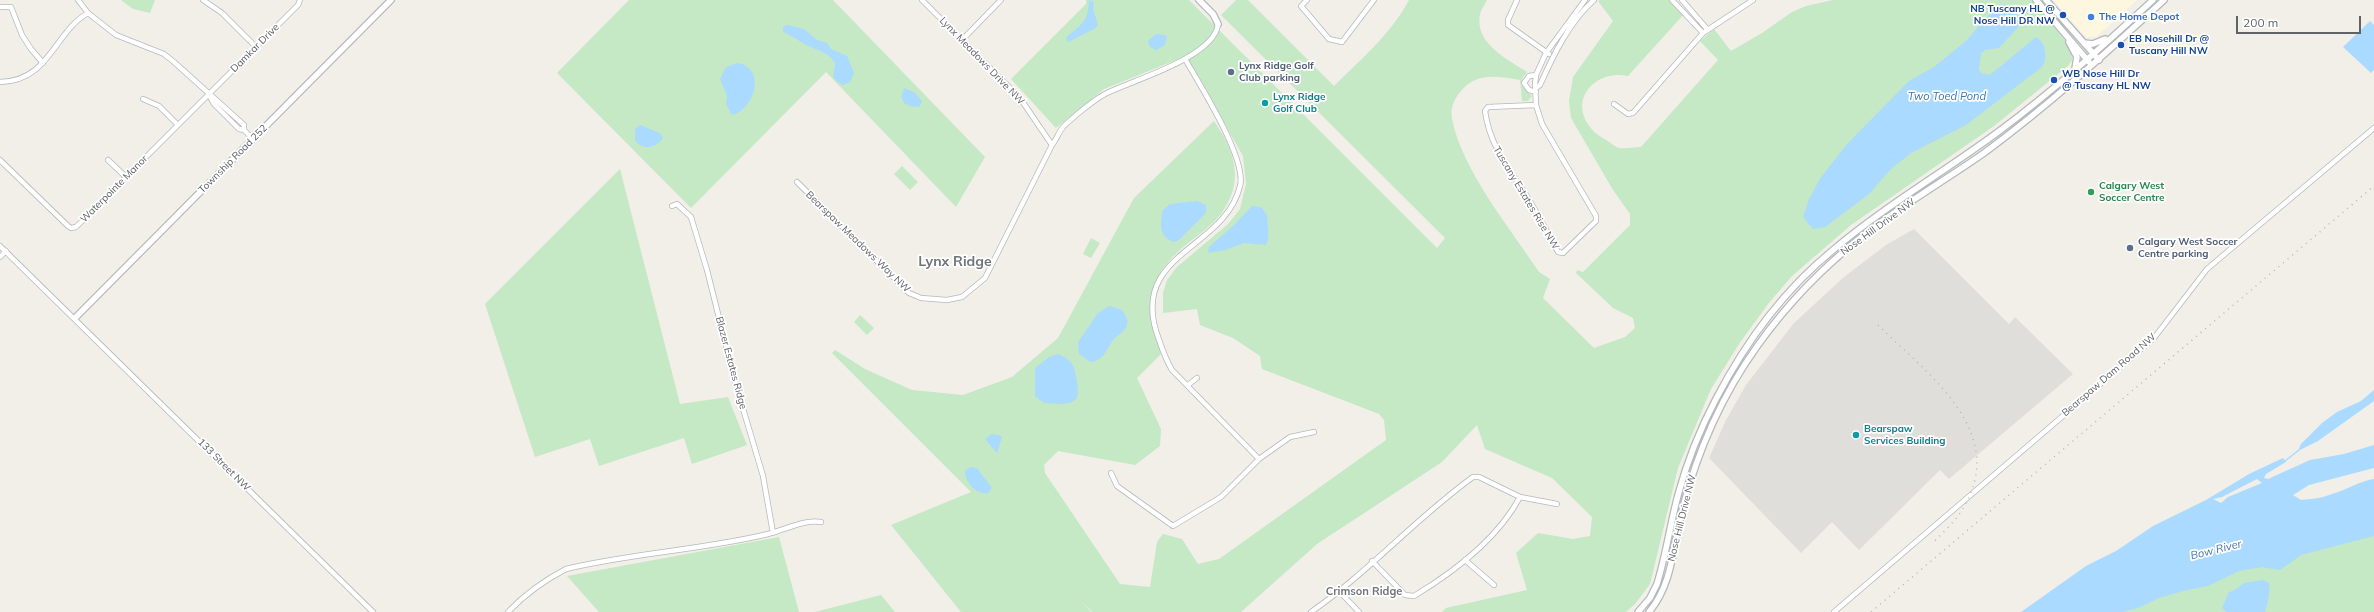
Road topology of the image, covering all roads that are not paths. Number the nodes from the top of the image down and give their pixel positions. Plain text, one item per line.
1 (78, 0) edge
2 (203, 0) edge
3 (300, 0) edge
4 (392, 0) edge
5 (922, 0) edge
6 (1001, 0) edge
7 (1199, 0) edge
8 (1307, 0) edge
9 (1374, 0) edge
10 (1517, 0) edge
11 (1585, 0) edge
12 (1594, 0) edge
13 (1672, 0) edge
14 (1682, 0) edge
15 (1753, 0) edge
16 (2036, 0) edge
17 (2046, 0) edge
18 (2153, 0) edge
19 (2164, 0) edge
20 (0, 7) edge
21 (88, 13) junction
22 (1218, 24) joint
23 (2127, 24) junction
24 (1705, 31) junction
25 (2063, 32) junction
26 (962, 40) junction
27 (2084, 43) junction
28 (256, 48) junction
29 (1546, 53) junction
30 (2093, 54) junction
31 (1552, 56) junction
32 (2087, 59) junction
33 (1186, 60) junction
34 (2099, 60) junction
35 (43, 63) junction
36 (2093, 66) junction
37 (2075, 69) junction
38 (1536, 75) junction
39 (0, 82) edge
40 (1536, 90) junction
41 (209, 95) junction
42 (143, 99) dead end
43 (1614, 104) dead end
44 (1536, 105) junction
45 (178, 125) junction
46 (2374, 128) edge
47 (253, 139) junction
48 (1052, 145) junction
49 (0, 160) edge
50 (108, 160) dead end
51 (126, 177) junction
52 (797, 182) dead end
53 (672, 206) dead end
54 (0, 246) edge
55 (6, 251) junction
56 (0, 257) edge
57 (74, 318) junction
58 (1197, 378) dead end
59 (1188, 385) junction
60 (1314, 432) dead end
61 (1259, 459) junction
62 (1111, 473) dead end
63 (1520, 497) junction
64 (1557, 504) dead end
65 (821, 522) dead end
66 (773, 533) junction
67 (1465, 560) junction
68 (1372, 561) junction
69 (1494, 585) dead end
70 (1339, 591) junction
71 (373, 612) edge
72 (508, 612) edge
73 (1311, 612) edge
74 (1359, 612) edge
75 (1638, 612) edge
76 (1649, 612) edge
77 (1834, 612) edge

1 - 21 street
2 - 28 street
3 - 28 street, Damkar Drive
4 - 47 street, Township Road 252
5 - 26 street, Lynx Meadows Drive NW
6 - 26 street
7 - 22 street
8 - 9 street
10 - 29 street
11 - 29 street, Tuscany Estates Rise NW
12 - 31 street
13 - 24 street
14 - 24 street
15 - 24 street
16 - 25 street
17 - 27 street
18 - 23 street, Nose Hill Drive NW
19 - 34 street, Nose Hill Drive NW
20 - 35 street
21 - 35 street
21 - 41 street
22 - 33 street, Bearspaw Meadows Way NW
23 - 27 street
23 - 30 street, Nose Hill Drive NW
24 - 43 street
25 - 32 street
25 - 37 street
26 - 48 street, Lynx Meadows Drive NW
27 - 30 street
28 - 41 street, Damkar Drive
29 - 31 street
29 - 38 street, Tuscany Estates Rise NW
30 - 32 street, Nose Hill Drive NW
30 - 34 street
31 - 40 street
32 - 36 street
32 - 37 street, Nose Hill Drive NW
33 - 48 street, Bearspaw Meadows Way NW
33 - 59 street
34 - 36 street, Nose Hill Drive NW
35 - 39 street
36 - 76 street, Nose Hill Drive NW
37 - 75 street, Nose Hill Drive NW
38 - 40 street, Tuscany Estates Rise NW
38 - 40 street, Tuscany Estates Rise NW
40 - 44 street, Tuscany Estates Rise NW
41 - 45 street, Waterpointe Manor
41 - 47 street
42 - 45 street
44 - 44 street, Tuscany Estates Rise NW
45 - 51 street, Waterpointe Manor
46 - 77 street, Bearspaw Dam Road NW
47 - 57 street, Township Road 252
48 - 52 street, Bearspaw Meadows Way NW
49 - 51 street, Waterpointe Manor
50 - 51 street
53 - 66 street, Blazer Estates Ridge
54 - 55 street, 133 Street NW
55 - 56 street
55 - 57 street, 133 Street NW
57 - 71 street, 133 Street NW
58 - 59 street
59 - 61 street
60 - 61 street
61 - 62 street
63 - 64 street
63 - 67 street
63 - 68 street
65 - 66 street
66 - 72 street
67 - 68 street
67 - 69 street
68 - 70 street
70 - 73 street
70 - 74 street

